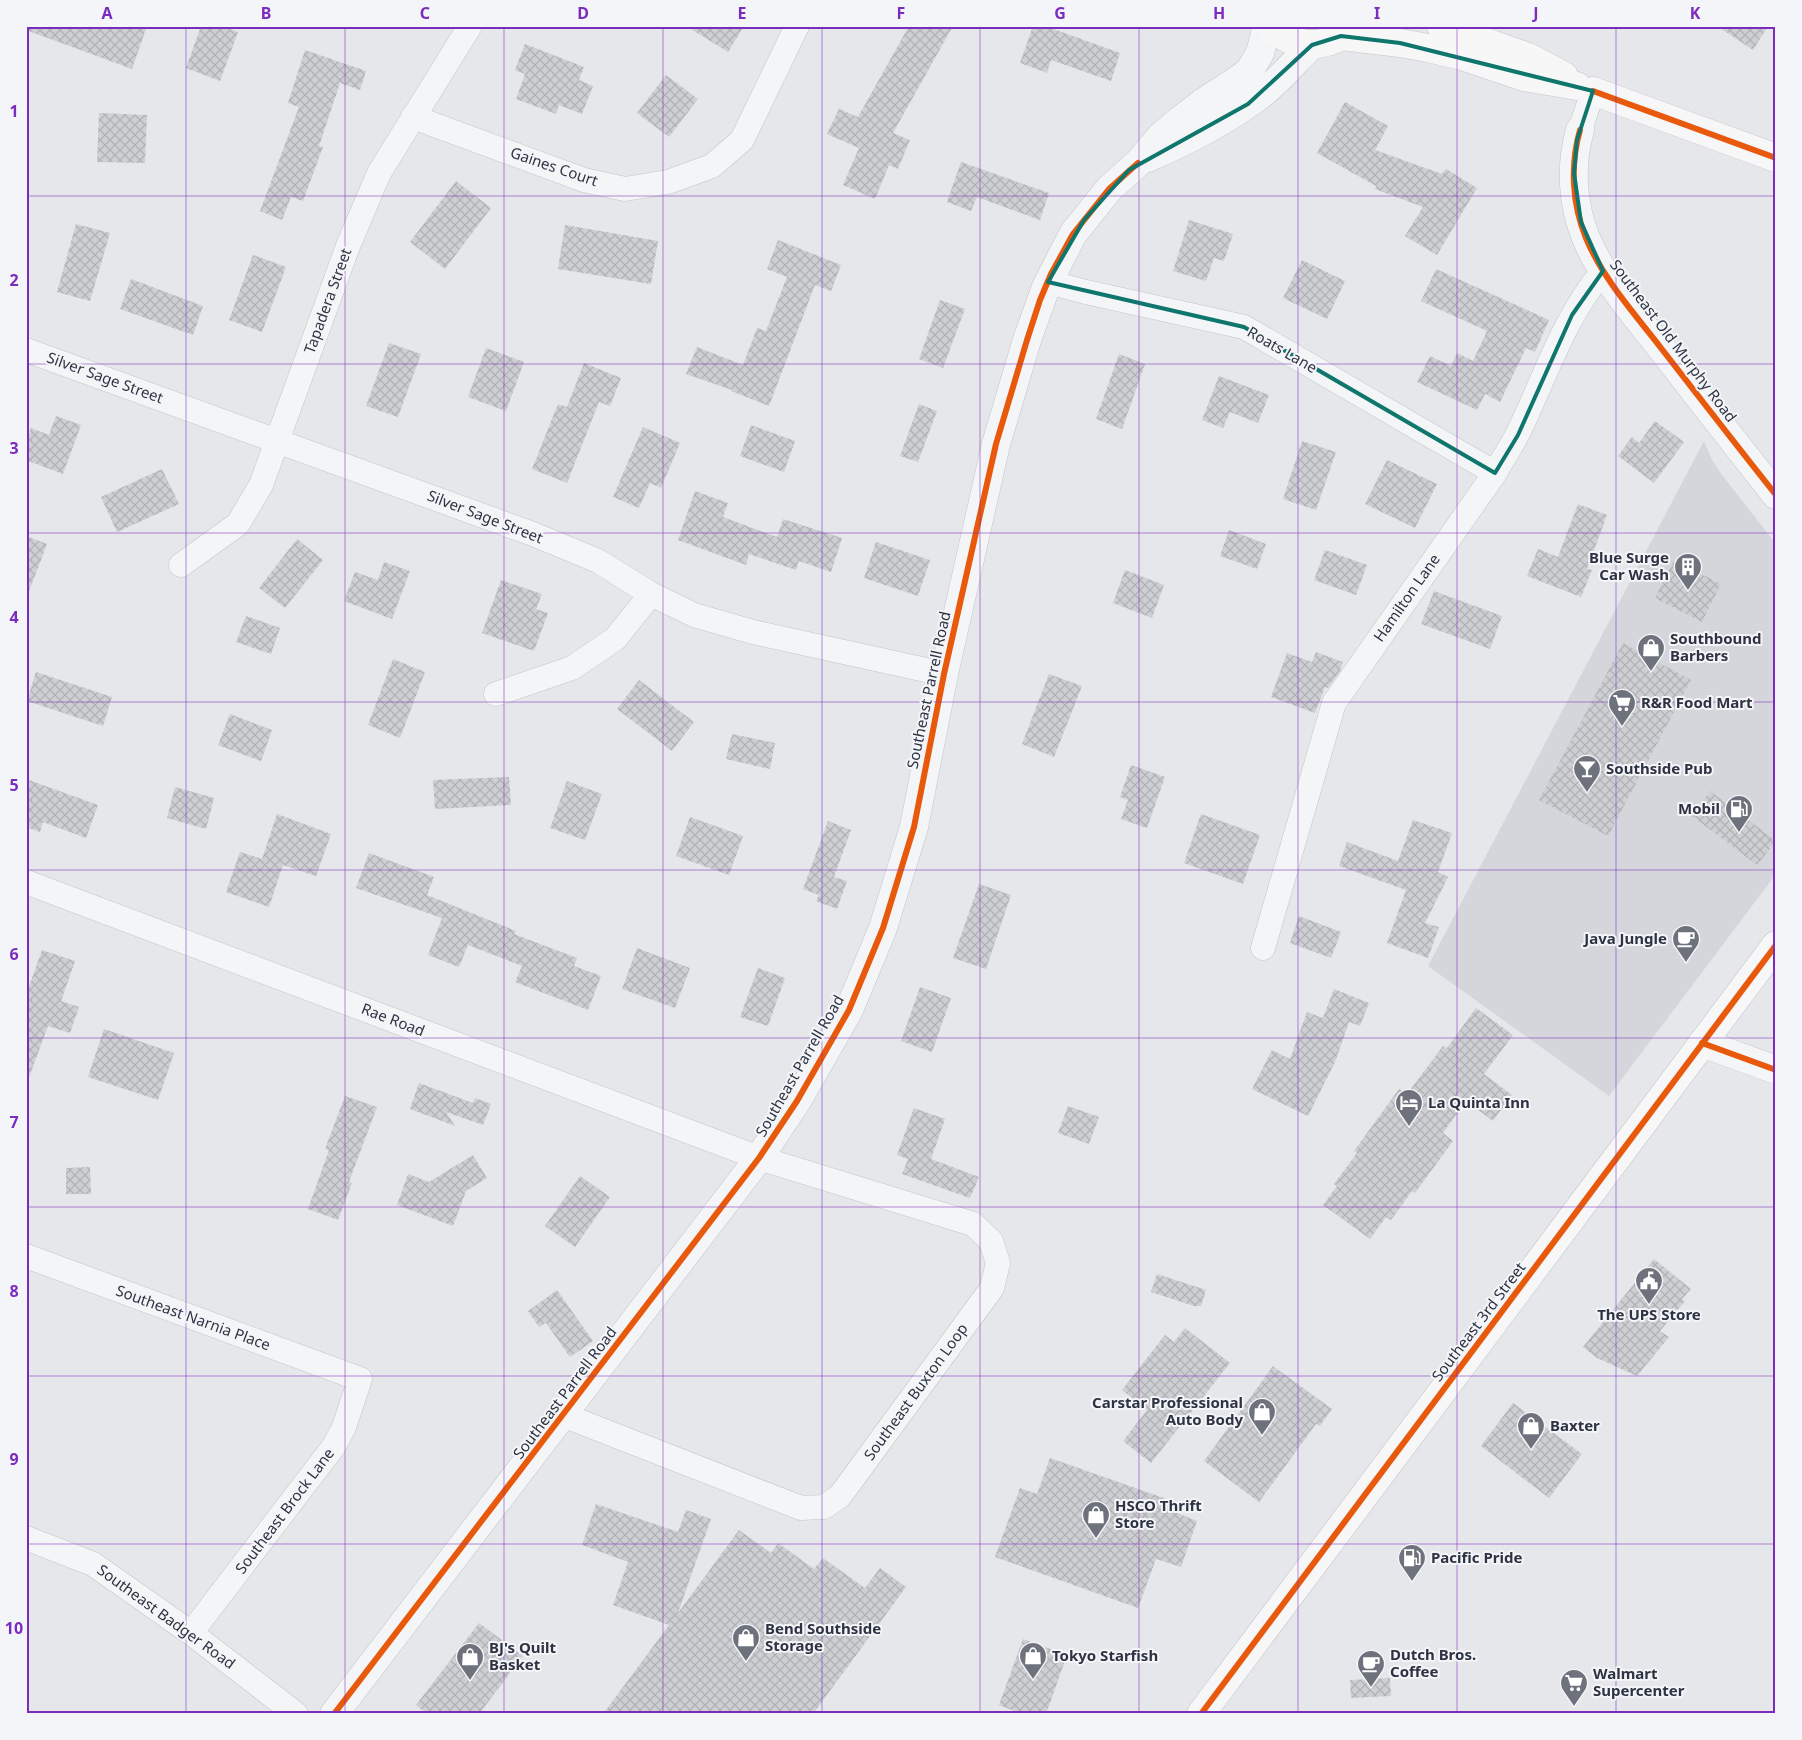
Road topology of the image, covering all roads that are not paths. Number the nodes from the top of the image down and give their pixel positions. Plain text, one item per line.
1 (470, 26) edge
2 (797, 26) edge
3 (1269, 26) edge
4 (1441, 26) edge
5 (1347, 31) edge
6 (1312, 45) junction
7 (1585, 88) junction
8 (413, 117) junction
9 (1580, 130) joint
10 (1776, 158) edge
11 (1138, 163) junction
12 (1603, 271) junction
13 (1048, 282) junction
14 (26, 350) edge
15 (278, 440) junction
16 (1495, 473) junction
17 (1776, 495) edge
18 (181, 565) dead end
19 (651, 594) junction
20 (944, 674) junction
21 (496, 694) dead end
22 (26, 882) edge
23 (1776, 945) edge
24 (1263, 948) dead end
25 (1702, 1043) junction
26 (1776, 1070) edge
27 (759, 1158) junction
28 (26, 1256) edge
29 (360, 1379) joint
30 (564, 1415) junction
31 (26, 1538) edge
32 (191, 1633) junction
33 (296, 1714) edge
34 (334, 1714) edge
35 (1202, 1714) edge

1 - 8 street, Tapadera Street
2 - 8 street, Gaines Court
3 - 6 main road
3 - 11 street, Southeast Parrell Road
4 - 7 main road
5 - 6 main road
5 - 7 main road
6 - 11 street, Southeast Parrell Road
7 - 9 street, Southeast Old Murphy Road
7 - 10 main road
8 - 15 street, Tapadera Street
9 - 12 street, Southeast Old Murphy Road
11 - 13 street, Southeast Parrell Road
12 - 16 street, Hamilton Lane
12 - 17 street, Southeast Old Murphy Road
13 - 16 street, Roats Lane
13 - 20 street, Southeast Parrell Road
14 - 15 street, Silver Sage Street
15 - 18 street, Tapadera Street
15 - 19 street, Silver Sage Street
16 - 24 street, Hamilton Lane
19 - 20 street, Silver Sage Street
19 - 21 street
20 - 27 street, Southeast Parrell Road
22 - 27 street, Rae Road
23 - 25 main road, Southeast 3rd Street
25 - 26 street
25 - 35 main road, Southeast 3rd Street
27 - 30 street, Southeast Parrell Road
27 - 30 street, Southeast Buxton Loop
28 - 29 street, Southeast Narnia Place
29 - 32 street, Southeast Brock Lane
30 - 34 street, Southeast Parrell Road
31 - 32 street, Southeast Badger Road
32 - 33 street, Southeast Badger Road

